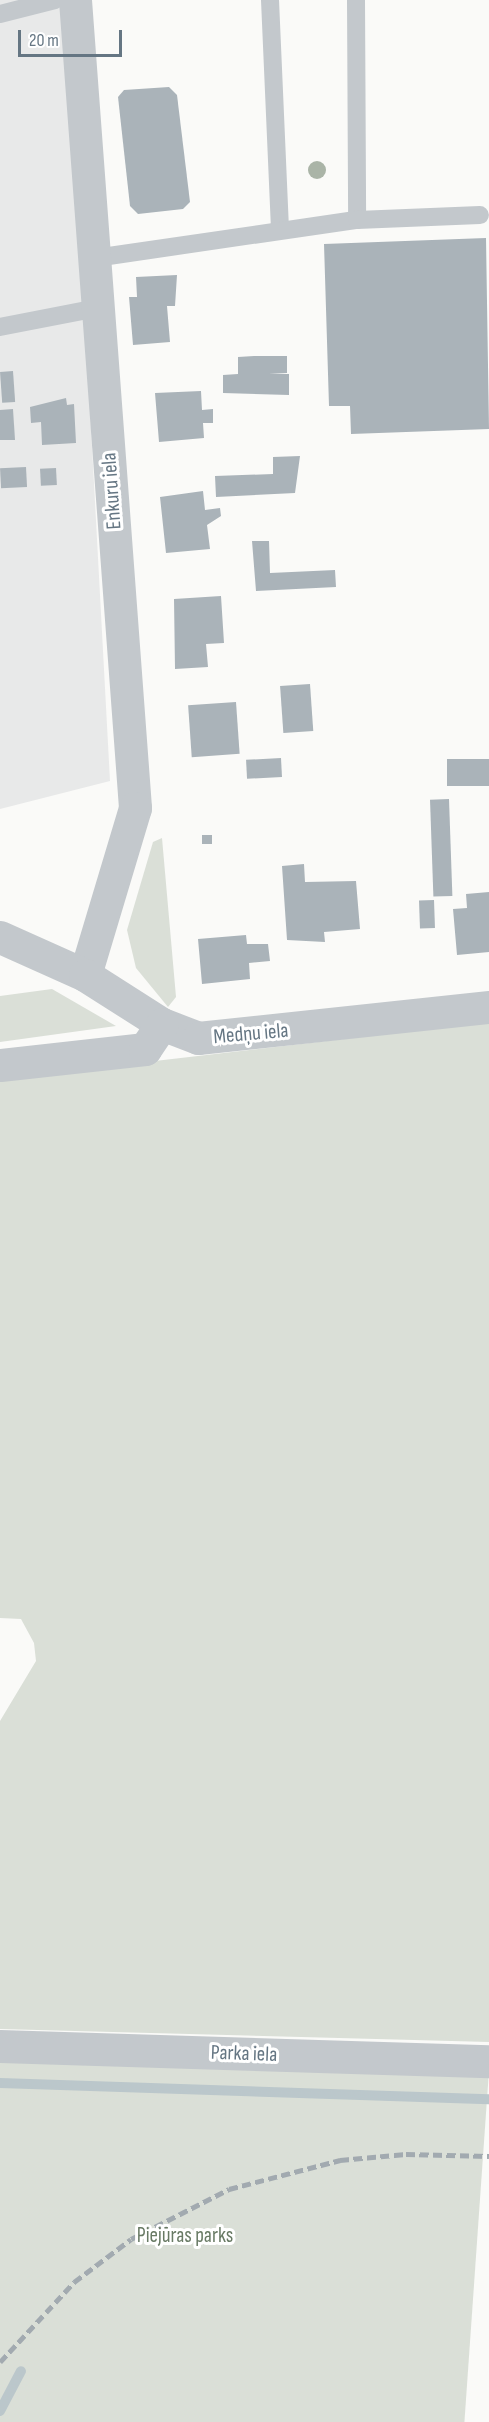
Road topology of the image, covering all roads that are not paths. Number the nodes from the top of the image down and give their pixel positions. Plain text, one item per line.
1 (55, 0) edge
2 (75, 0) edge
3 (270, 0) edge
4 (356, 0) edge
5 (0, 14) edge
6 (480, 215) dead end
7 (357, 220) junction
8 (280, 229) junction
9 (94, 258) junction
10 (98, 308) junction
11 (0, 327) edge
12 (0, 937) edge
13 (85, 975) junction
14 (489, 1007) edge
15 (162, 1024) junction
16 (0, 1065) edge
17 (0, 2046) edge
18 (489, 2061) edge

1 - 5 lane
2 - 9 street, Enkuru iela
3 - 8 lane
4 - 7 lane
6 - 7 lane
7 - 8 lane
8 - 9 lane
9 - 10 street, Enkuru iela
10 - 11 lane
10 - 13 street, Enkuru iela
12 - 13 street, Medņu iela
13 - 15 street, Medņu iela
14 - 15 street, Medņu iela
15 - 16 street
17 - 18 street, Parka iela

